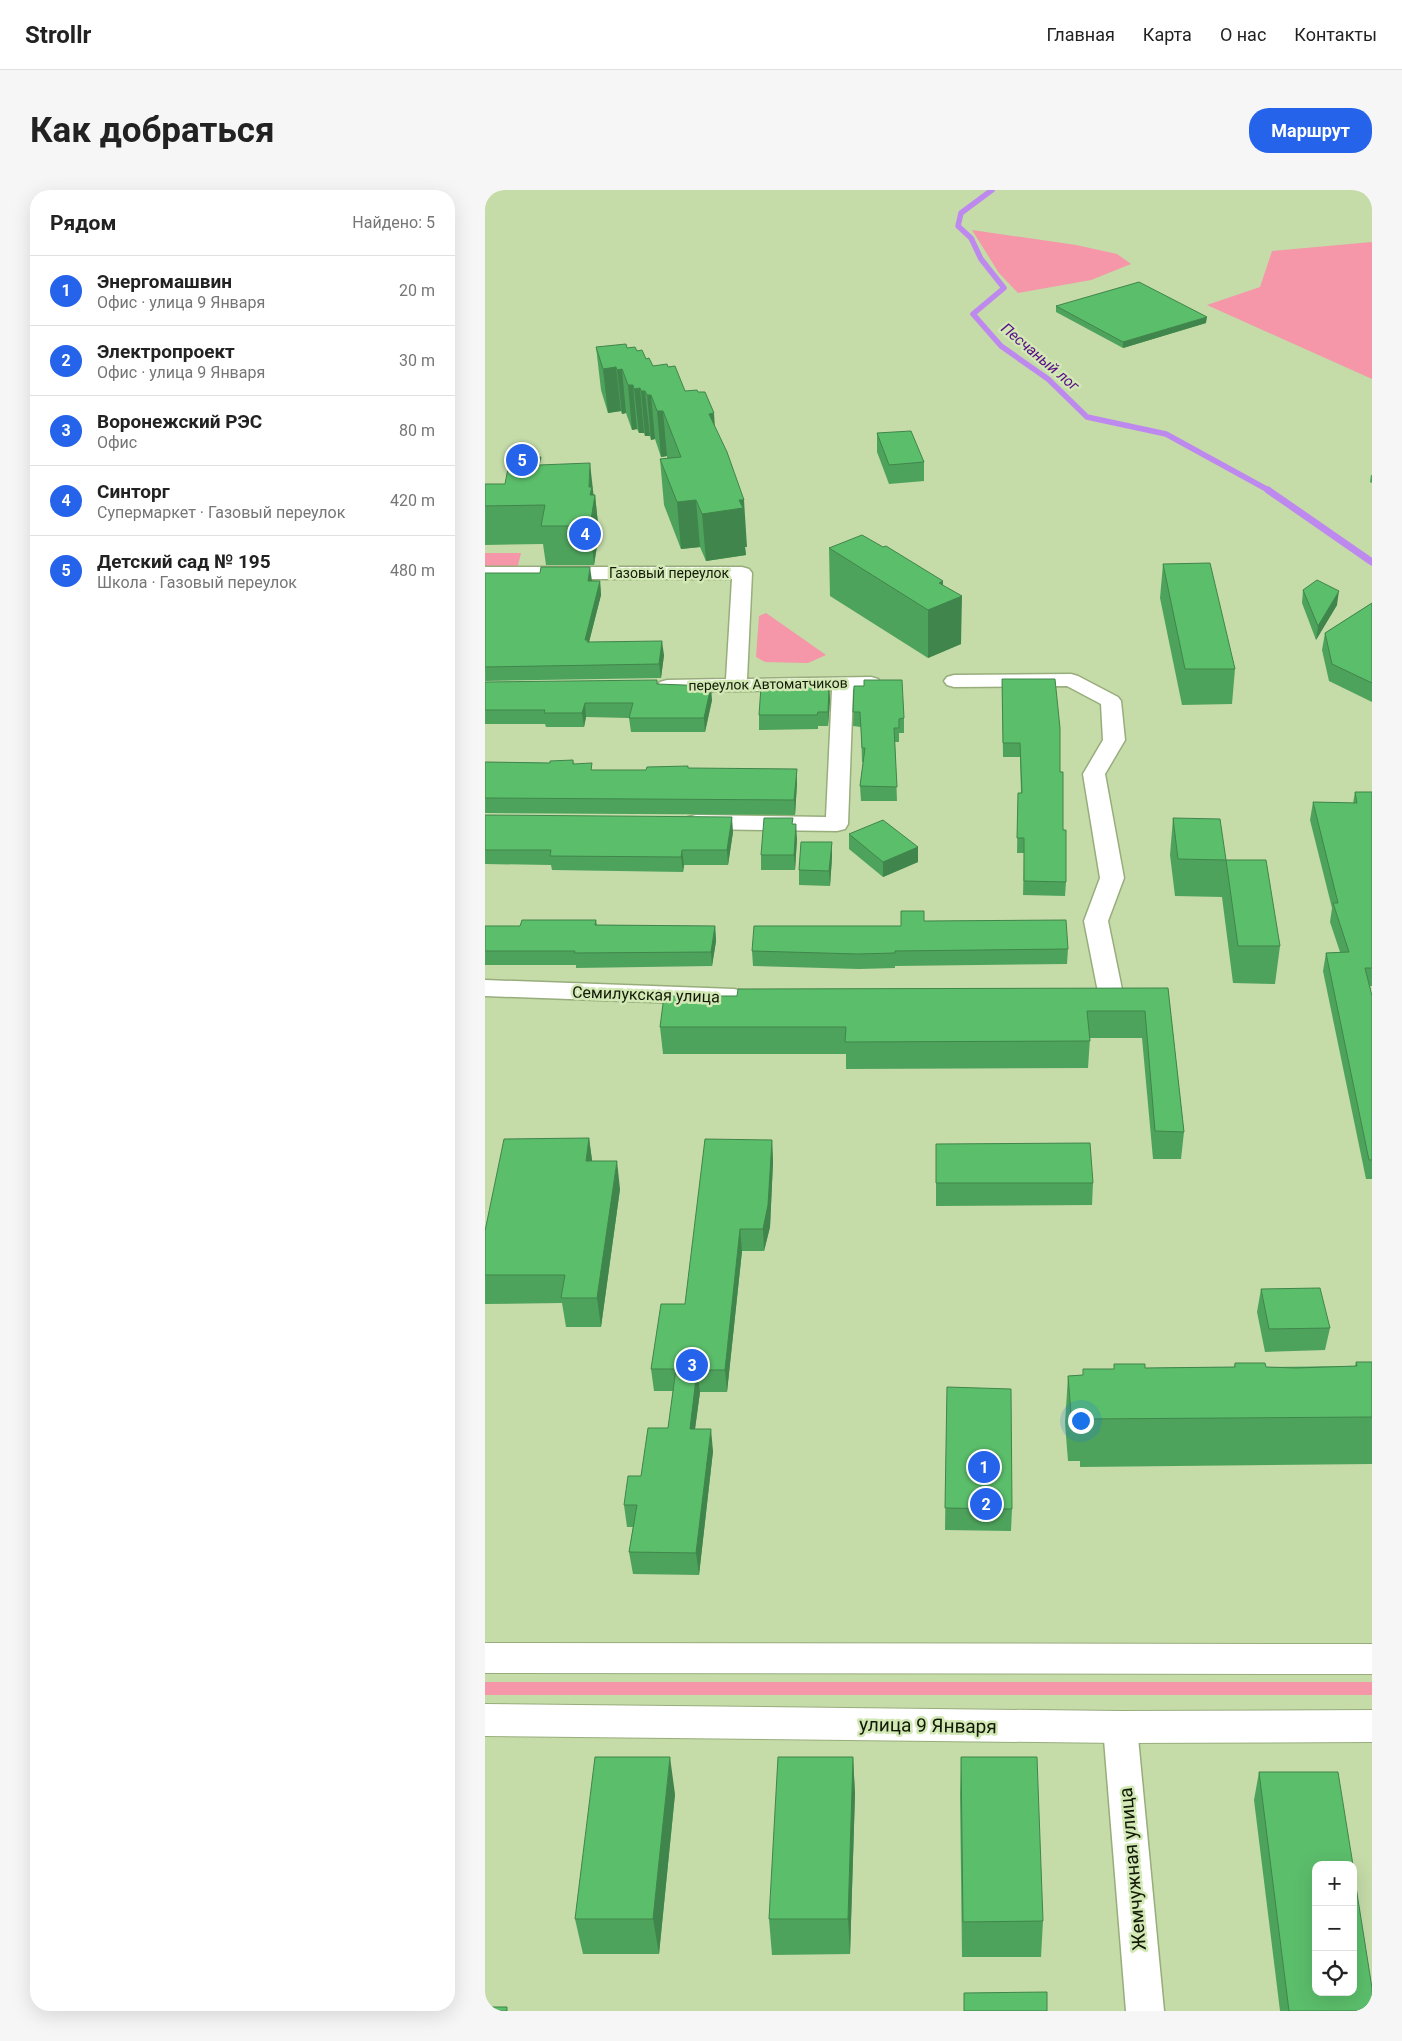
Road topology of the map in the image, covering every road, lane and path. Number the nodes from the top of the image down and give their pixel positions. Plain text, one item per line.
1 (485, 573) edge
2 (954, 681) dead end
3 (843, 683) junction
4 (871, 683) edge
5 (736, 685) junction
6 (649, 686) edge
7 (671, 822) edge
8 (485, 988) edge
9 (759, 998) edge
10 (1062, 1000) edge
11 (485, 1658) edge
12 (1372, 1659) edge
13 (485, 1720) edge
14 (1372, 1726) edge
15 (1120, 1727) junction
16 (1145, 2011) edge

1 - 5 street, Газовый переулок
2 - 10 street
3 - 4 street, переулок Автоматчиков
3 - 5 street, переулок Автоматчиков
3 - 7 street
5 - 6 street, переулок Автоматчиков
8 - 9 street, Семилукская улица
11 - 12 main road
13 - 15 main road, улица 9 Января
14 - 15 main road, улица 9 Января
15 - 16 street, Жемчужная улица

